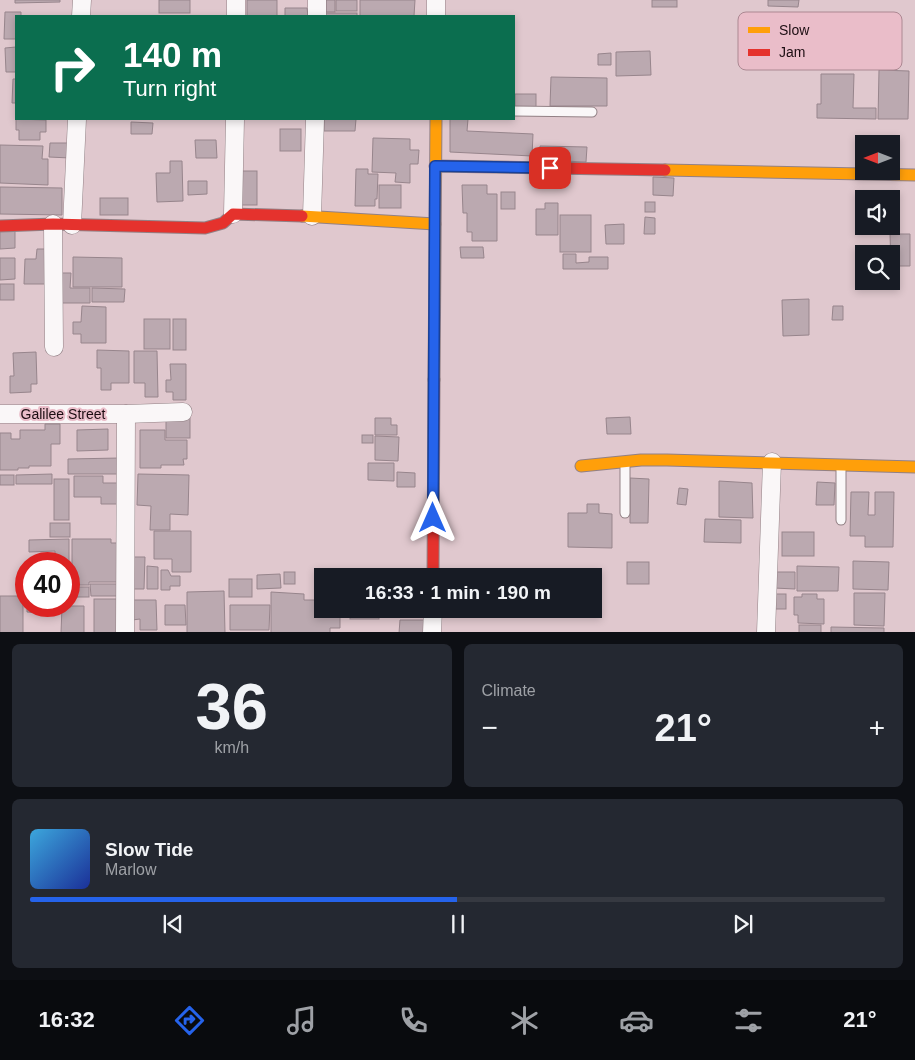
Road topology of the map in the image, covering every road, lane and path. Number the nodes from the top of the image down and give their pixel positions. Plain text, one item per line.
1 (82, 0) edge
2 (236, 0) edge
3 (317, 0) edge
4 (436, 0) edge
5 (81, 15) edge
6 (236, 15) edge
7 (317, 15) edge
8 (436, 15) edge
9 (515, 111) edge
10 (592, 112) dead end
11 (77, 120) edge
12 (235, 120) edge
13 (315, 120) edge
14 (436, 120) edge
15 (435, 166) junction
16 (915, 175) edge
17 (233, 214) junction
18 (312, 216) junction
19 (53, 224) junction
20 (435, 224) junction
21 (72, 225) junction
22 (0, 226) edge
23 (54, 347) dead end
24 (183, 412) dead end
25 (0, 414) edge
26 (126, 414) junction
27 (625, 462) junction
28 (772, 462) junction
29 (841, 464) junction
30 (581, 466) dead end
31 (915, 467) edge
32 (625, 513) dead end
33 (841, 520) dead end
34 (433, 568) edge
35 (432, 618) edge
36 (126, 632) edge
37 (432, 632) edge
38 (766, 632) edge

1 - 5 street
2 - 6 street
3 - 7 street
4 - 8 street
9 - 10 lane
11 - 21 street
12 - 17 street
13 - 18 street
14 - 15 street
15 - 16 street
15 - 20 street
17 - 18 street
17 - 21 street
18 - 20 street
19 - 21 street
19 - 22 street
19 - 23 street
20 - 34 street
24 - 26 street, Galilee Street
25 - 26 street, Galilee Street
26 - 36 street
27 - 28 street
27 - 30 street
27 - 32 lane
28 - 29 street
28 - 38 street
29 - 31 street
29 - 33 lane
35 - 37 street

